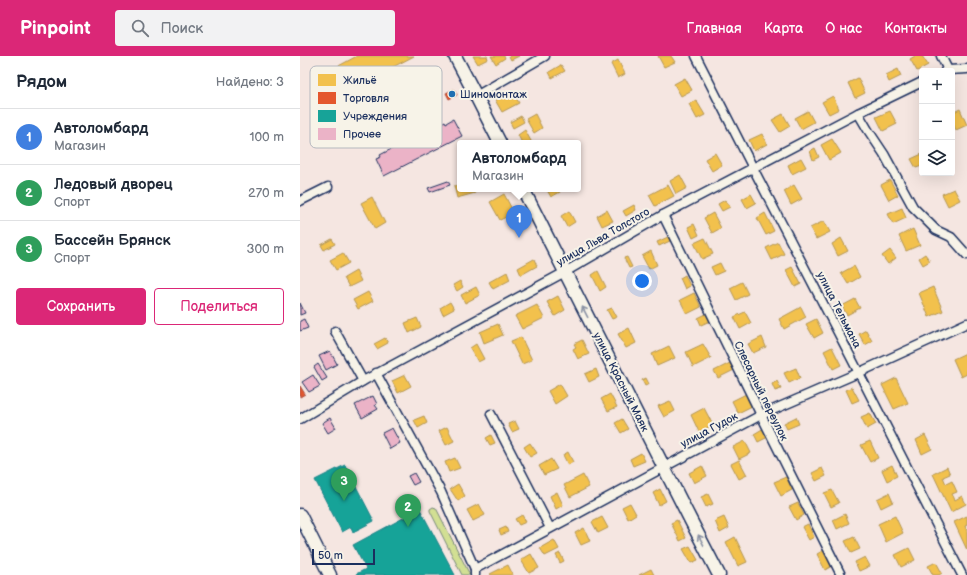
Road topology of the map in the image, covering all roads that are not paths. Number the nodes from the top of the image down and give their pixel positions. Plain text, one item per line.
1 (454, 56) edge
2 (545, 56) edge
3 (696, 56) edge
4 (941, 56) edge
5 (946, 68) edge
6 (955, 70) edge
7 (966, 70) edge
8 (919, 83) edge
9 (476, 96) junction
10 (858, 113) junction
11 (498, 140) edge
12 (753, 168) junction
13 (328, 187) dead end
14 (525, 192) edge
15 (300, 201) edge
16 (663, 215) junction
17 (967, 255) edge
18 (565, 272) junction
19 (967, 323) edge
20 (335, 330) dead end
21 (376, 373) junction
22 (859, 373) junction
23 (363, 381) junction
24 (491, 414) dead end
25 (761, 416) junction
26 (300, 420) edge
27 (664, 467) junction
28 (300, 516) edge
29 (550, 528) junction
30 (475, 572) edge
31 (330, 575) edge
32 (719, 575) edge
33 (841, 575) edge
34 (962, 575) edge

1 - 9 main road
2 - 9 street
3 - 12 street, улица Тельмана
4 - 5 street
6 - 7 street
8 - 10 street, улица Льва Толстого
9 - 11 main road
10 - 12 street, улица Льва Толстого
10 - 17 street
12 - 16 street, улица Льва Толстого
12 - 22 street, улица Тельмана
13 - 15 street
14 - 18 main road, улица Красный Маяк
16 - 18 street, улица Льва Толстого
16 - 25 street, Слесарный переулок
18 - 21 street, улица Льва Толстого
27 -> 18 main road, улица Красный Маяк
19 - 22 street, улица Гудок
20 - 23 street
21 - 23 street, улица Льва Толстого
21 - 30 street
22 - 25 street, улица Гудок
22 - 34 street, улица Тельмана
23 - 26 street, улица Льва Толстого
24 - 29 street
25 - 27 street, улица Гудок
25 - 33 street, Слесарный переулок
27 - 29 street, улица Гудок
32 -> 27 main road, улица Красный Маяк
28 - 31 main road
29 - 30 street, улица Гудок

